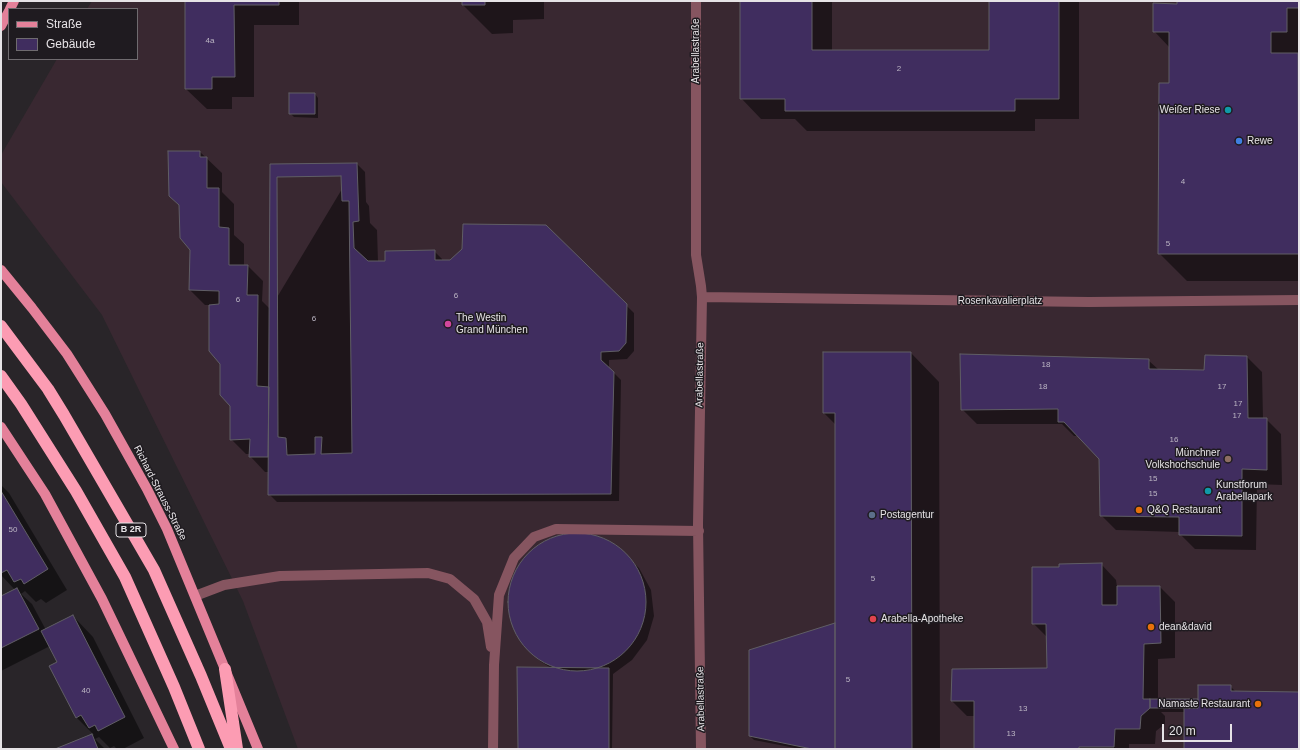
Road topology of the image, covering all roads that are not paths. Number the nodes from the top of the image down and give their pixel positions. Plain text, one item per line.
1 (696, 1) edge
2 (8, 14) edge
3 (1, 26) edge
4 (1, 270) edge
5 (702, 297) junction
6 (1299, 300) edge
7 (1, 326) edge
8 (1, 376) edge
9 (1, 427) edge
10 (699, 531) junction
11 (195, 596) junction
12 (494, 665) junction
13 (225, 669) junction
14 (174, 749) edge
15 (198, 749) edge
16 (231, 749) edge
17 (237, 749) edge
18 (258, 749) edge
19 (493, 749) edge
20 (701, 749) edge

1 - 5 street, Arabellastraße
2 - 3 main road
4 - 11 main road, Richard-Strauss-Straße
5 - 6 street, Rosenkavalierplatz
5 - 10 street, Arabellastraße
7 - 16 highway, B 2R
8 - 15 highway, B 2R
9 - 14 main road
10 - 12 street
10 - 20 street, Arabellastraße
11 - 12 street
11 - 13 main road, Richard-Strauss-Straße
12 - 19 street
13 - 17 highway
13 - 18 main road, Richard-Strauss-Straße

